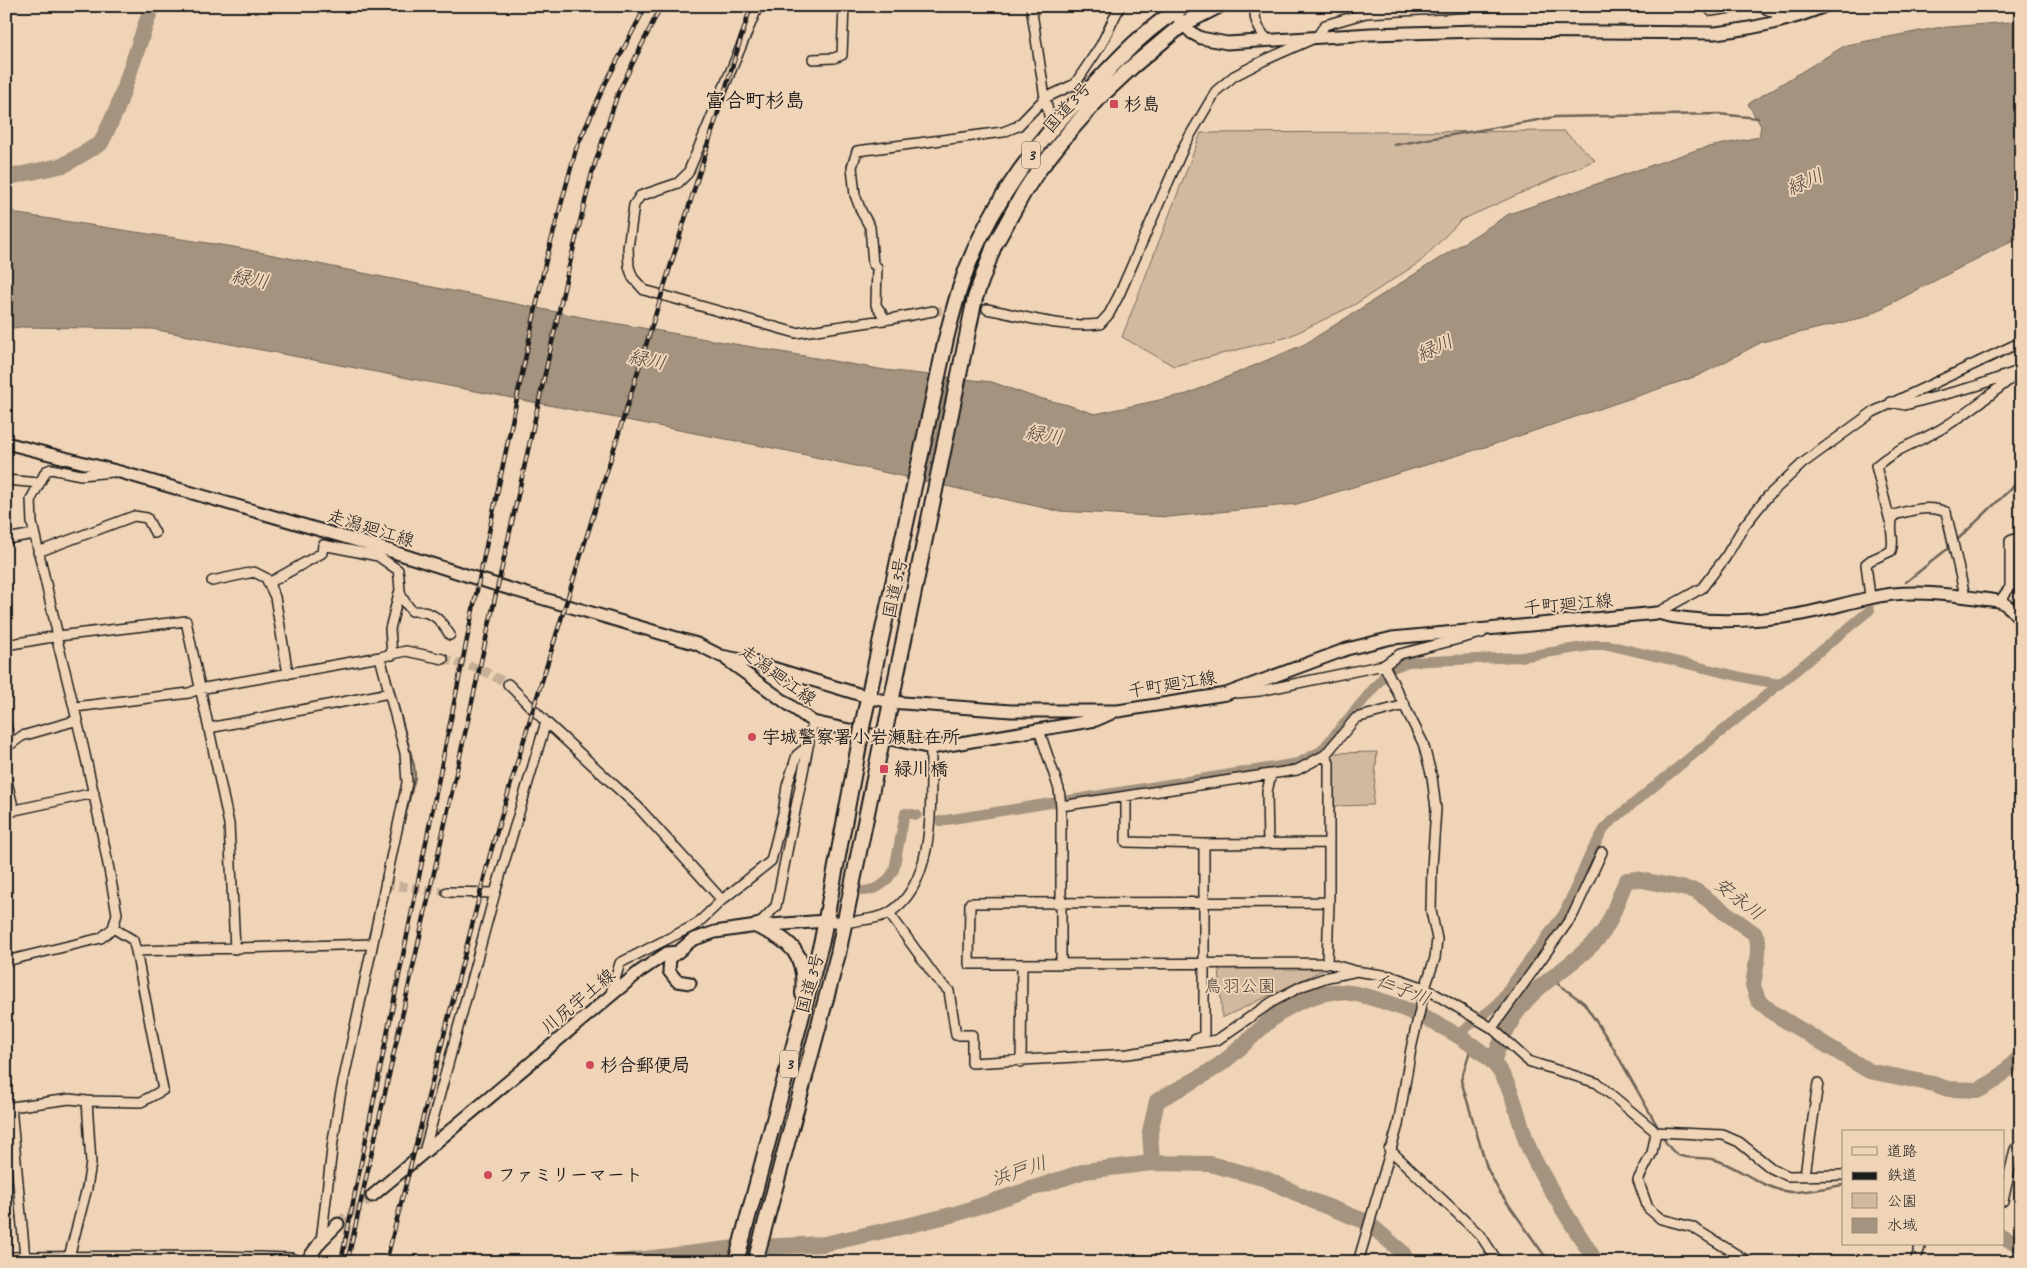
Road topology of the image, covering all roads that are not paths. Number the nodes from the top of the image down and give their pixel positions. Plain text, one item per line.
1 (758, 6) edge
2 (844, 6) edge
3 (1031, 6) edge
4 (1120, 6) edge
5 (1218, 6) edge
6 (1256, 6) edge
7 (1491, 6) edge
8 (1708, 6) edge
9 (1744, 6) edge
10 (1760, 6) edge
11 (1825, 6) edge
12 (1176, 8) edge
13 (1789, 20) junction
14 (1183, 24) junction
15 (1317, 37) junction
16 (1269, 41) junction
17 (813, 59) dead end
18 (1045, 98) junction
19 (1052, 128) junction
20 (987, 309) tunnel mouth
21 (933, 311) tunnel mouth
22 (886, 320) junction
23 (2021, 342) edge
24 (2021, 371) edge
25 (1891, 402) junction
26 (6, 443) edge
27 (120, 472) junction
28 (6, 480) edge
29 (39, 484) junction
30 (1890, 521) junction
31 (155, 533) dead end
32 (34, 534) junction
33 (2021, 536) edge
34 (6, 539) edge
35 (377, 551) junction
36 (38, 552) junction
37 (212, 581) dead end
38 (269, 583) junction
39 (399, 593) junction
40 (1965, 596) junction
41 (1870, 597) junction
42 (2000, 602) junction
43 (1656, 613) junction
44 (2021, 620) edge
45 (1494, 628) junction
46 (450, 635) dead end
47 (57, 636) junction
48 (6, 645) edge
49 (392, 655) junction
50 (721, 656) junction
51 (380, 658) junction
52 (443, 659) tunnel mouth
53 (1384, 665) junction
54 (288, 674) junction
55 (508, 684) tunnel mouth
56 (199, 689) junction
57 (870, 691) junction
58 (389, 693) junction
59 (1226, 694) junction
60 (891, 696) junction
61 (1405, 705) junction
62 (75, 707) junction
63 (1118, 711) junction
64 (78, 720) junction
65 (546, 722) junction
66 (813, 722) junction
67 (6, 725) edge
68 (209, 728) junction
69 (1039, 730) junction
70 (9, 745) edge
71 (807, 747) junction
72 (931, 748) junction
73 (1325, 755) junction
74 (1271, 774) junction
75 (6, 777) edge
76 (94, 793) junction
77 (1126, 797) junction
78 (1061, 806) junction
79 (10, 811) edge
80 (1329, 843) junction
81 (1204, 844) junction
82 (1268, 844) junction
83 (1602, 852) dead end
84 (447, 892) tunnel mouth
85 (495, 893) junction
86 (722, 900) junction
87 (1204, 901) junction
88 (1329, 902) junction
89 (1061, 903) junction
90 (889, 913) junction
91 (826, 921) junction
92 (844, 923) junction
93 (757, 926) junction
94 (113, 928) junction
95 (372, 944) junction
96 (235, 949) junction
97 (136, 951) junction
98 (678, 952) junction
99 (6, 961) edge
100 (1061, 963) junction
101 (1327, 963) junction
102 (1022, 964) junction
103 (1204, 964) junction
104 (1355, 971) junction
105 (690, 983) dead end
106 (1425, 988) junction
107 (610, 996) junction
108 (801, 1020) junction
109 (1492, 1028) junction
110 (1187, 1044) junction
111 (1022, 1062) junction
112 (1818, 1083) dead end
113 (87, 1101) junction
114 (1656, 1132) junction
115 (2021, 1146) edge
116 (1389, 1149) junction
117 (424, 1152) junction
118 (1805, 1175) junction
119 (1842, 1175) edge
120 (372, 1196) tunnel mouth
121 (2004, 1197) edge
122 (338, 1224) tunnel mouth
123 (321, 1240) junction
124 (1919, 1246) edge
125 (6, 1257) edge
126 (69, 1257) junction
127 (26, 1258) junction
128 (304, 1262) edge
129 (736, 1262) edge
130 (755, 1262) edge
131 (1358, 1262) edge
132 (1498, 1262) edge
133 (1749, 1262) edge
134 (1915, 1262) edge

1 - 22 street
2 - 17 street
3 - 18 street
4 - 18 street
5 - 14 highway, 国道3号 / 3
6 - 16 street
7 - 15 street
8 - 9 street
10 - 13 street
11 - 13 main road
12 - 14 main road
12 - 19 highway, 国道3号 / 3
13 - 15 main road
14 - 16 main road
14 - 60 highway, 国道3号 / 3
15 - 16 main road
15 - 20 street
18 - 19 street
18 - 22 street
19 - 57 highway, 国道3号 / 3
21 - 22 street
23 - 25 street
24 - 25 street
24 - 30 street
25 - 43 street
26 - 27 main road, 走潟廻江線
27 - 29 street
27 - 35 main road, 走潟廻江線
28 - 29 street
29 - 32 street
30 - 40 street
30 - 41 street
31 - 36 street
32 - 34 street
32 - 36 street
33 - 42 street
35 - 38 street
35 - 39 street
35 - 50 main road, 走潟廻江線
36 - 47 street
37 - 38 street
38 - 54 street
39 - 46 street
39 - 49 street
40 - 41 main road, 千町廻江線
40 - 42 main road, 千町廻江線
41 - 43 main road, 千町廻江線
42 - 44 main road, 千町廻江線
43 - 45 main road, 千町廻江線
45 - 53 street
45 - 59 main road, 千町廻江線
47 - 48 street
47 - 56 street
47 - 62 street
49 - 51 street
49 - 52 street
50 - 57 main road, 走潟廻江線
50 - 66 main road, 走潟廻江線
51 - 54 street
51 - 58 street
53 - 59 street
53 - 61 street
54 - 56 street
55 - 65 street
56 - 62 street
56 - 68 street
57 - 60 main road, 走潟廻江線
57 - 91 highway, 国道3号 / 3, bridge
58 - 68 street
58 - 95 street
59 - 63 main road, 千町廻江線
60 - 63 main road, 千町廻江線
60 - 92 highway, 国道3号 / 3, bridge
61 - 73 street
61 - 106 street
62 - 64 street
63 - 69 main road, 千町廻江線
64 - 70 street
64 - 76 street
65 - 85 street
65 - 86 street
66 - 71 street
66 - 72 main road, 走潟廻江線
67 - 70 street
68 - 96 street
69 - 72 main road, 千町廻江線
69 - 78 street
71 - 86 street
71 - 93 street
72 - 90 street
73 - 74 street
73 - 80 street
74 - 77 street
74 - 82 street
75 - 79 street
76 - 79 street
76 - 94 street
77 - 78 street
77 - 81 street
78 - 89 street
80 - 82 street
80 - 88 street
81 - 82 street
81 - 87 street
83 - 109 street
84 - 85 street
85 - 117 street
86 - 107 street
87 - 88 street
87 - 89 street
87 - 103 street
88 - 101 street
89 - 100 street
89 - 102 street
90 - 92 street
90 - 111 street
91 - 92 main road, 川尻宇土線
91 - 93 main road, 川尻宇土線
91 - 108 highway, 国道3号 / 3
92 - 130 highway, 国道3号 / 3
93 - 98 main road, 川尻宇土線
93 - 108 highway
94 - 97 street
94 - 99 street
95 - 96 street
95 - 123 street
96 - 97 street
97 - 113 street
98 - 105 main road
98 - 107 main road, 川尻宇土線
100 - 102 street
100 - 103 street
101 - 103 street
101 - 104 street
102 - 111 street
103 - 110 street
104 - 106 street
104 - 110 street
106 - 109 street
106 - 116 street
107 - 117 main road, 川尻宇土線
108 - 129 highway, 国道3号 / 3
109 - 114 street
110 - 111 street
112 - 118 street
113 - 126 street
113 - 127 street
114 - 118 street
114 - 133 street
115 - 121 street
116 - 131 street
116 - 132 street
117 - 120 main road, 川尻宇土線
118 - 119 street
122 - 123 main road
123 - 128 main road
124 - 134 street
125 - 127 street
126 - 127 street
126 - 128 street

